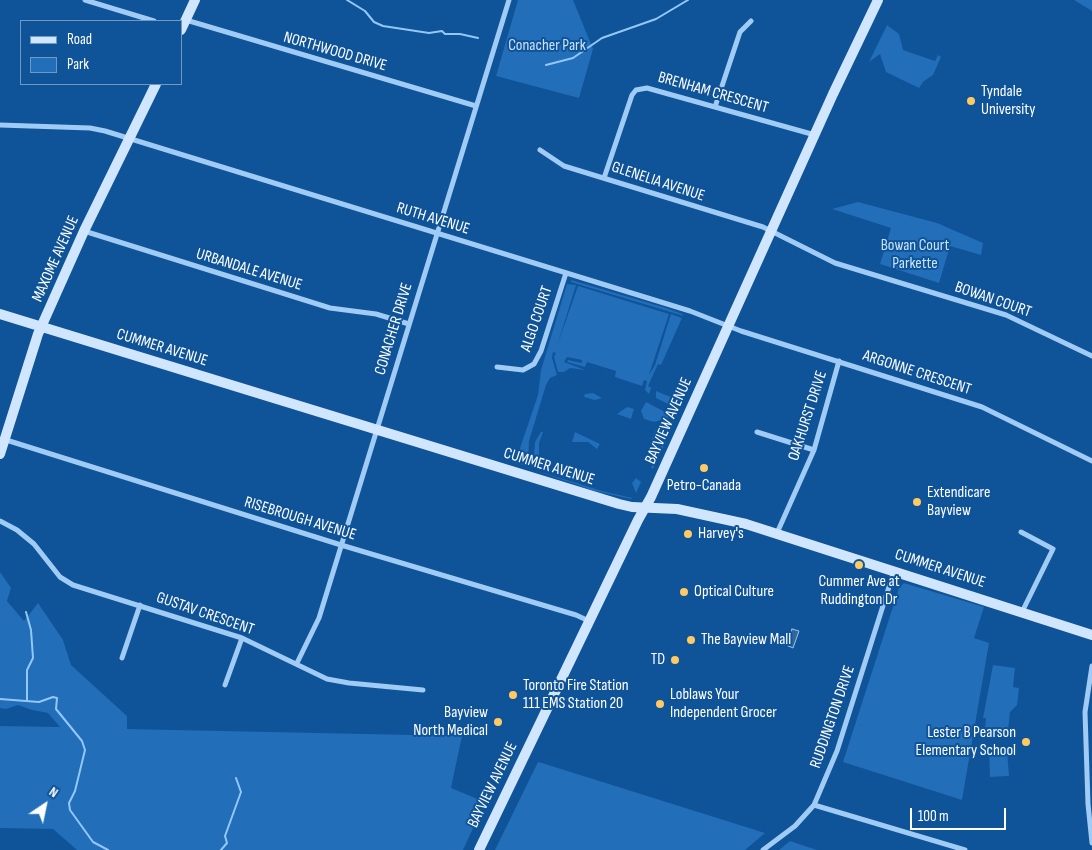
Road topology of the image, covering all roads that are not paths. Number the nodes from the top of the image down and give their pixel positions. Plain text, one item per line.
1 (85, 0) edge
2 (195, 0) edge
3 (509, 0) edge
4 (878, 0) edge
5 (151, 20) edge
6 (751, 20) dead end
7 (183, 27) edge
8 (156, 85) edge
9 (476, 106) junction
10 (715, 107) junction
11 (0, 125) edge
12 (815, 135) junction
13 (130, 139) junction
14 (540, 150) dead end
15 (604, 178) junction
16 (84, 231) junction
17 (772, 232) junction
18 (436, 233) junction
19 (566, 273) junction
20 (0, 314) edge
21 (409, 324) junction
22 (42, 326) junction
23 (729, 326) junction
24 (1092, 356) edge
25 (839, 362) junction
26 (497, 367) dead end
27 (377, 430) junction
28 (757, 432) dead end
29 (2, 438) edge
30 (814, 450) junction
31 (0, 454) edge
32 (1092, 461) edge
33 (646, 507) junction
34 (0, 521) edge
35 (1021, 532) dead end
36 (776, 533) junction
37 (341, 545) junction
38 (894, 570) junction
39 (140, 605) junction
40 (1022, 612) junction
41 (589, 621) junction
42 (1092, 635) edge
43 (242, 638) junction
44 (122, 658) dead end
45 (297, 663) junction
46 (1092, 666) edge
47 (225, 685) dead end
48 (423, 690) dead end
49 (814, 805) junction
50 (1090, 805) edge
51 (1092, 843) edge
52 (479, 850) edge
53 (763, 850) edge
54 (965, 850) edge

1 - 5 street
2 - 7 street
3 - 9 street, CONACHER DRIVE
4 - 12 street, BAYVIEW AVENUE
6 - 10 street
7 - 9 street, NORTHWOOD DRIVE
8 - 13 street, MAXOME AVENUE
9 - 18 street, CONACHER DRIVE
10 - 12 street, BRENHAM CRESCENT
10 - 15 street, BRENHAM CRESCENT
11 - 13 street, RUTH AVENUE
12 - 17 street, BAYVIEW AVENUE
13 - 16 street, MAXOME AVENUE
13 - 18 street, RUTH AVENUE
14 - 15 street, GLENELIA AVENUE
15 - 17 street, GLENELIA AVENUE
16 - 21 street, URBANDALE AVENUE
16 - 22 street, MAXOME AVENUE
17 - 23 street, BAYVIEW AVENUE
17 - 24 street, BOWAN COURT
18 - 19 street, RUTH AVENUE
18 - 21 street, CONACHER DRIVE
19 - 23 street, RUTH AVENUE
19 - 26 street, ALGO COURT
20 - 22 street, CUMMER AVENUE
21 - 27 street, CONACHER DRIVE
22 - 27 street, CUMMER AVENUE
22 - 29 street, MAXOME AVENUE
23 - 25 street, ARGONNE CRESCENT
23 - 33 street, BAYVIEW AVENUE
25 - 30 street, OAKHURST DRIVE
25 - 32 street, ARGONNE CRESCENT
27 - 33 street, CUMMER AVENUE
27 - 37 street, CONACHER DRIVE
28 - 30 street
29 - 31 street, MAXOME AVENUE
29 - 37 street, RISEBROUGH AVENUE
30 - 36 street, OAKHURST DRIVE
33 - 36 street, CUMMER AVENUE
33 - 41 street, BAYVIEW AVENUE
34 - 39 street, GUSTAV CRESCENT
35 - 40 street
36 - 38 street, CUMMER AVENUE
37 - 41 street, RISEBROUGH AVENUE
37 - 45 street, CONACHER DRIVE
38 - 40 street, CUMMER AVENUE
38 - 49 street, RUDDINGTON DRIVE
39 - 43 street, GUSTAV CRESCENT
39 - 44 street
40 - 42 street, CUMMER AVENUE
41 - 52 street, BAYVIEW AVENUE
43 - 45 street, GUSTAV CRESCENT
43 - 47 street
45 - 48 street, GUSTAV CRESCENT
46 - 50 street
49 - 53 street, RUDDINGTON DRIVE
49 - 54 street
50 - 51 street

